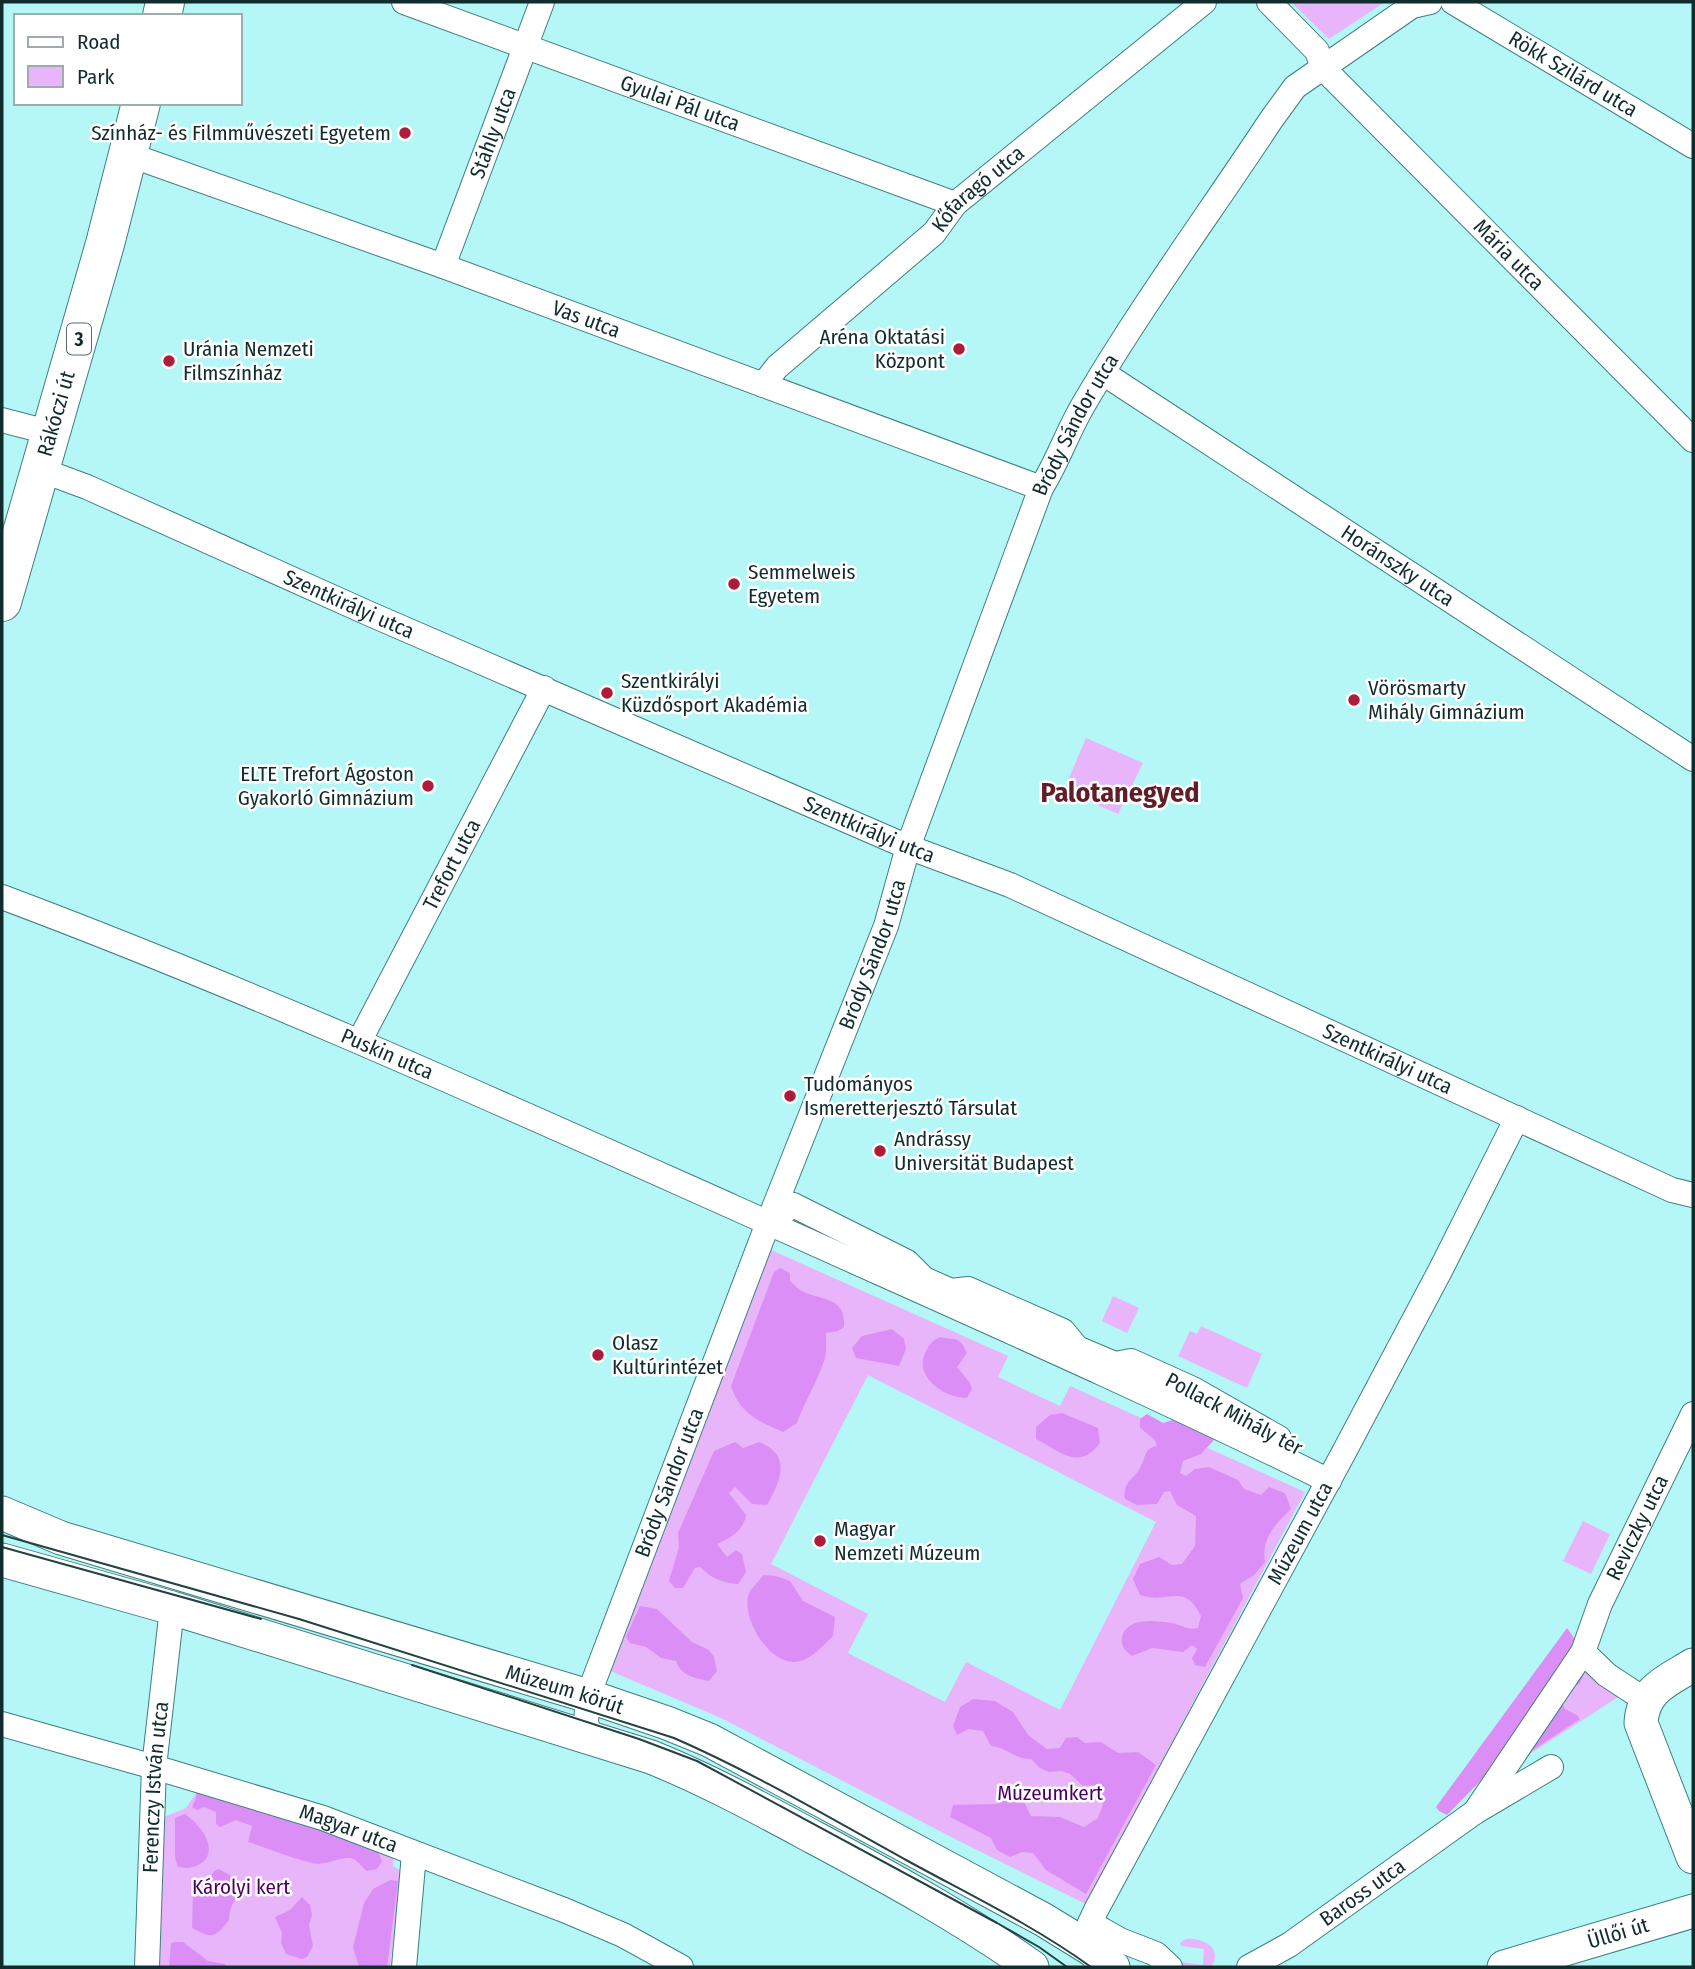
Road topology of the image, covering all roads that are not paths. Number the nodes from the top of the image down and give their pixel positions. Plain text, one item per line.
1 (404, 2) edge
2 (542, 2) edge
3 (1204, 2) edge
4 (1269, 2) edge
5 (1430, 2) edge
6 (1453, 2) edge
7 (524, 46) junction
8 (1323, 68) junction
9 (141, 105) edge
10 (1693, 146) edge
11 (130, 155) junction
12 (955, 204) junction
13 (443, 266) junction
14 (1103, 373) junction
15 (763, 385) junction
16 (2, 420) edge
17 (52, 433) junction
18 (1693, 439) edge
19 (41, 470) junction
20 (1041, 488) junction
21 (2, 602) edge
22 (544, 688) junction
23 (1693, 759) edge
24 (908, 847) junction
25 (2, 897) edge
26 (360, 1040) junction
27 (1517, 1118) junction
28 (1693, 1195) edge
29 (768, 1223) junction
30 (1693, 1414) edge
31 (1329, 1482) junction
32 (2, 1514) edge
33 (2, 1560) edge
34 (1600, 1604) joint
35 (172, 1608) junction
36 (1583, 1652) junction
37 (1693, 1664) edge
38 (587, 1696) junction
39 (1639, 1709) junction
40 (2, 1724) edge
41 (590, 1737) junction
42 (154, 1767) junction
43 (1551, 1767) dead end
44 (1475, 1812) junction
45 (414, 1854) junction
46 (1693, 1857) edge
47 (1693, 1911) edge
48 (1098, 1947) edge
49 (147, 1967) edge
50 (404, 1967) edge
51 (681, 1967) edge
52 (1032, 1967) edge
53 (1170, 1967) edge
54 (1249, 1967) edge
55 (1504, 1967) edge

1 - 7 street, Gyulai Pál utca
2 - 7 street, Stáhly utca
3 - 12 street, Kőfaragó utca
4 - 8 street, Mária utca
5 - 8 street, Bródy Sándor utca
6 - 10 street, Rökk Szilárd utca
7 - 12 street, Gyulai Pál utca
7 - 13 street, Stáhly utca
8 - 14 street, Bródy Sándor utca
8 - 18 street, Mária utca
9 - 11 main road, Rákóczi út / 3
11 - 13 street, Vas utca
11 - 17 main road, Rákóczi út / 3
12 - 15 street, Kőfaragó utca
13 - 15 street, Vas utca
14 - 20 street, Bródy Sándor utca
14 - 23 street, Horánszky utca
15 - 20 street, Vas utca
16 - 17 street
17 - 19 main road, Rákóczi út / 3
19 - 21 main road, Rákóczi út / 3
19 - 22 street, Szentkirályi utca
20 - 24 street, Bródy Sándor utca
22 - 24 street, Szentkirályi utca
22 - 26 street, Trefort utca
24 - 27 street, Szentkirályi utca
24 - 29 street, Bródy Sándor utca
25 - 26 street, Puskin utca
26 - 29 street, Puskin utca
27 - 28 street, Szentkirályi utca
27 - 31 street, Múzeum utca
29 - 31 street, Pollack Mihály tér
29 - 38 street, Bródy Sándor utca
30 - 34 street, Reviczky utca
31 - 48 street, Múzeum utca
32 - 38 main road, Múzeum körút
33 - 35 main road, Múzeum körút
34 - 36 street, Baross utca
35 - 41 main road, Múzeum körút
35 - 42 street, Ferenczy István utca
36 - 39 street
36 - 44 street, Baross utca
37 - 39 main road
38 - 41 street
38 - 48 main road, Múzeum körút
39 - 46 main road
40 - 42 street, Magyar utca
41 - 52 main road, Múzeum körút
42 - 45 street, Magyar utca
42 - 49 street, Ferenczy István utca
43 - 44 street, Baross utca
44 - 54 street, Baross utca
45 - 50 street
45 - 51 street, Magyar utca
47 - 55 main road, Üllői út
48 - 53 street

